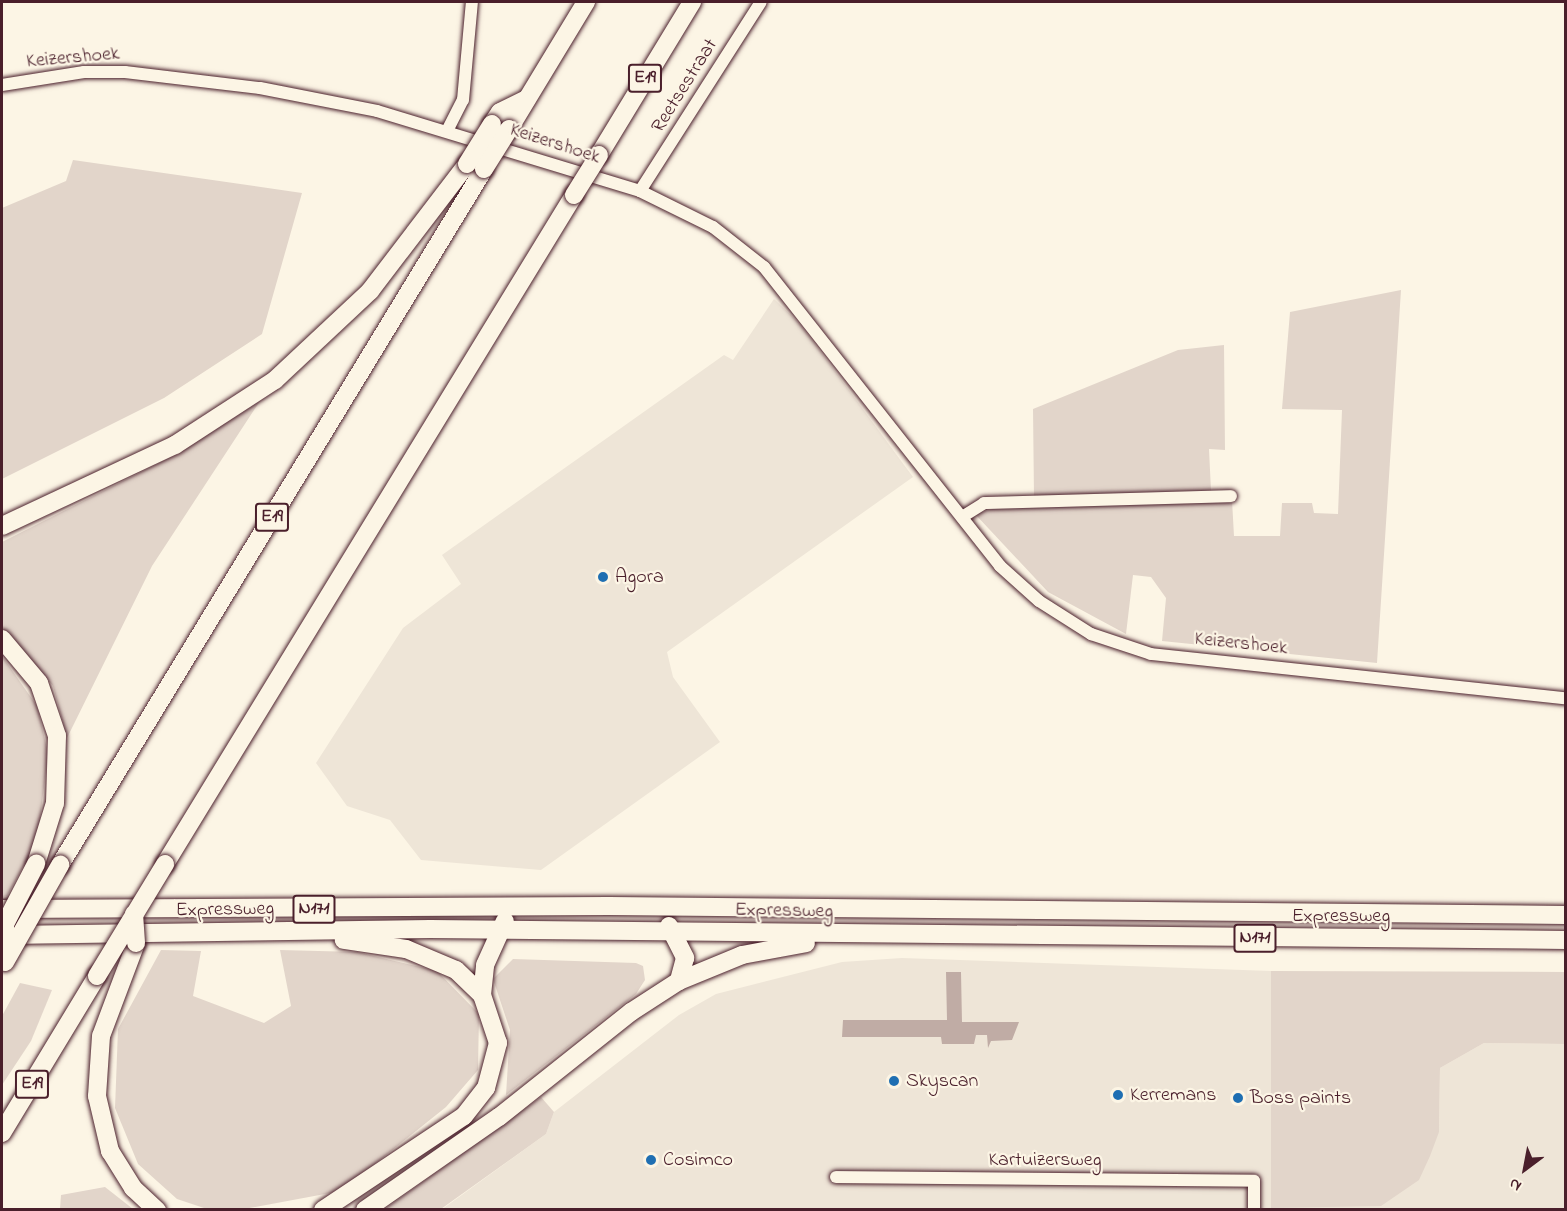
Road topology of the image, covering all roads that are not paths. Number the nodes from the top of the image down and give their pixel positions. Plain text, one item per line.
1 (472, 2) edge
2 (586, 2) edge
3 (692, 2) edge
4 (761, 2) edge
5 (2, 85) edge
6 (447, 130) junction
7 (476, 166) junction
8 (640, 191) junction
9 (1231, 496) dead end
10 (962, 517) junction
11 (2, 526) edge
12 (2, 639) edge
13 (1566, 698) edge
14 (648, 907) junction
15 (515, 908) junction
16 (2, 909) edge
17 (134, 914) junction
18 (1566, 915) edge
19 (497, 930) junction
20 (271, 932) junction
21 (674, 932) junction
22 (2, 935) edge
23 (849, 936) junction
24 (1566, 940) edge
25 (3, 965) edge
26 (679, 981) junction
27 (482, 995) junction
28 (2, 1132) edge
29 (836, 1178) dead end
30 (157, 1209) edge
31 (323, 1209) edge
32 (365, 1209) edge
33 (1254, 1209) edge

1 - 6 street
2 - 7 highway, E19, bridge
3 - 17 highway, E19, bridge
4 - 8 street, Reetsestraat
5 - 6 street, Keizershoek
6 - 8 street, Keizershoek
7 - 11 highway
7 - 25 highway, E19, bridge
8 - 10 street, Keizershoek
9 - 10 street
10 - 13 street, Keizershoek
12 - 25 highway, bridge
14 - 15 highway, Expressweg / N171
14 - 18 highway, Expressweg / N171
14 - 21 highway
15 - 16 highway, Expressweg / N171
15 - 19 highway
17 - 28 highway, E19, bridge
17 - 30 highway, bridge
19 - 20 highway, Expressweg / N171
19 - 21 highway, Expressweg / N171
19 - 27 highway
20 - 22 highway, Expressweg / N171
20 - 27 highway
21 - 23 highway, Expressweg / N171
21 - 26 highway
23 - 24 highway, Expressweg / N171
23 - 26 highway
26 - 32 highway
27 - 31 highway
29 - 33 street, Kartuizersweg

